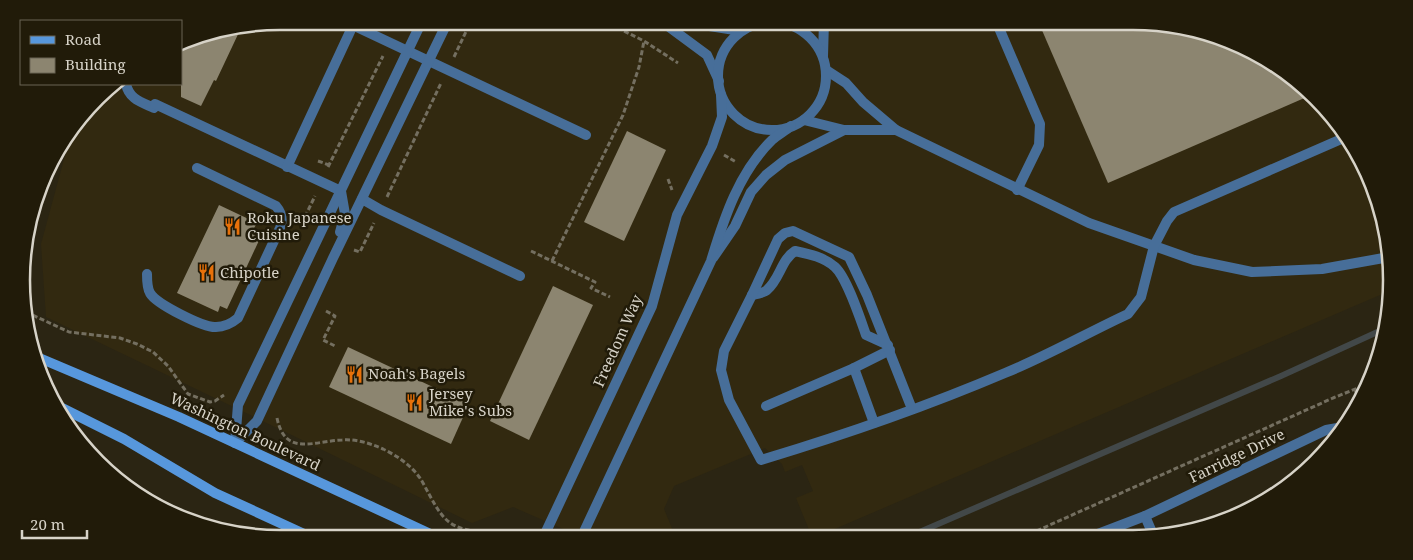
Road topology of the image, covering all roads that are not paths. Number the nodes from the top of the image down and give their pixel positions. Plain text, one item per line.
1 (348, 30) edge
2 (365, 30) edge
3 (418, 30) edge
4 (444, 30) edge
5 (673, 30) edge
6 (735, 30) edge
7 (801, 30) edge
8 (824, 30) edge
9 (1000, 30) edge
10 (741, 31) joint
11 (408, 51) junction
12 (823, 56) junction
13 (429, 61) junction
14 (826, 70) junction
15 (718, 81) junction
16 (126, 85) edge
17 (722, 95) junction
18 (804, 120) junction
19 (791, 126) junction
20 (844, 130) junction
21 (896, 130) junction
22 (586, 135) dead end
23 (1341, 140) edge
24 (287, 166) junction
25 (197, 168) dead end
26 (1017, 190) junction
27 (341, 191) junction
28 (362, 199) junction
29 (1154, 246) junction
30 (333, 258) junction
31 (1382, 258) edge
32 (711, 261) junction
33 (147, 274) dead end
34 (520, 276) dead end
35 (752, 295) junction
36 (889, 348) junction
37 (43, 359) edge
38 (854, 368) junction
39 (766, 406) dead end
40 (912, 409) junction
41 (66, 410) edge
42 (874, 423) junction
43 (1334, 429) edge
44 (234, 443) junction
45 (1145, 516) junction
46 (1151, 529) edge
47 (296, 530) edge
48 (421, 530) edge
49 (547, 530) edge
50 (585, 530) edge
51 (1108, 530) edge

1 - 24 street
2 - 11 street
3 - 11 street
4 - 13 street
5 - 15 street
6 - 10 street
7 - 12 street
8 - 12 street
9 - 26 street
10 - 15 street
11 - 13 street
11 - 27 street
12 - 14 street
13 - 22 street
13 - 28 street
14 - 18 street
14 - 21 street
15 - 17 street
16 - 24 street
17 - 19 street
17 - 49 street, Freedom Way
18 - 19 street
18 - 20 street
19 - 32 street
20 - 21 street
20 - 32 street
21 - 26 street
23 - 29 street
24 - 27 street
25 - 33 street
26 - 29 street
27 - 30 street
27 - 44 street
28 - 30 street
28 - 34 street
29 - 31 street
29 - 40 street
30 - 44 street
32 - 50 street
35 - 36 street
35 - 36 street
35 - 42 street
36 - 38 street
36 - 40 street
37 - 44 main road, Washington Boulevard
38 - 39 street
38 - 42 street
40 - 42 street
41 - 47 main road
43 - 45 street, Farridge Drive
44 - 48 main road, Washington Boulevard
45 - 46 street
45 - 51 street, Farridge Drive

